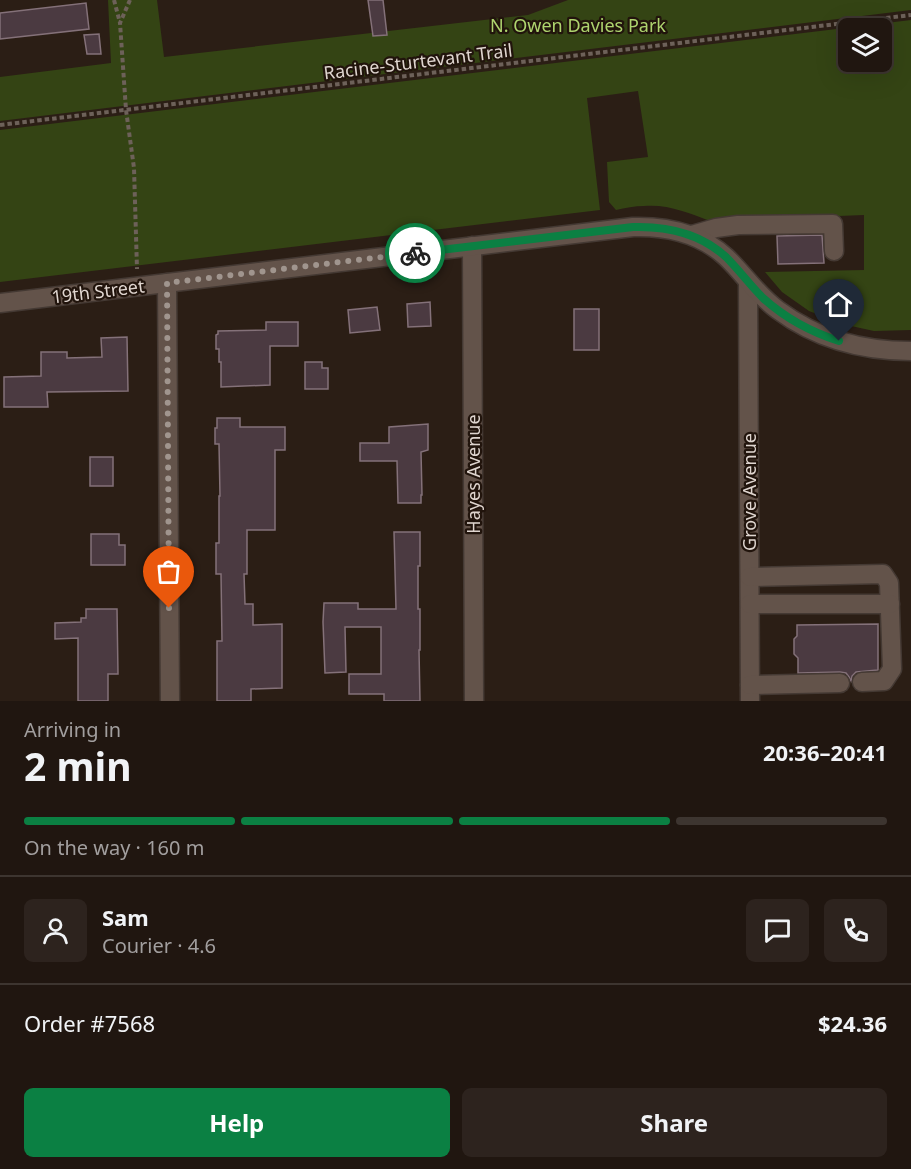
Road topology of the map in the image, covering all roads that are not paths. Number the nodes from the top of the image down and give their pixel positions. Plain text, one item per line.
1 (692, 235) junction
2 (472, 246) junction
3 (834, 251) dead end
4 (748, 282) junction
5 (167, 283) junction
6 (0, 303) edge
7 (911, 351) edge
8 (750, 577) junction
9 (750, 604) junction
10 (890, 604) junction
11 (862, 682) dead end
12 (840, 683) dead end
13 (750, 693) edge
14 (170, 701) edge
15 (474, 701) edge

1 - 2 street, 19th Street
1 - 3 street
1 - 4 street, 19th Street
2 - 5 street, 19th Street
2 - 15 street, Hayes Avenue
4 - 7 street, 19th Street
4 - 8 street, Grove Avenue
5 - 6 street, 19th Street
5 - 14 street
8 - 9 street, Grove Avenue
8 - 10 street
9 - 10 street
9 - 13 street, Grove Avenue
10 - 11 street
12 - 13 street

